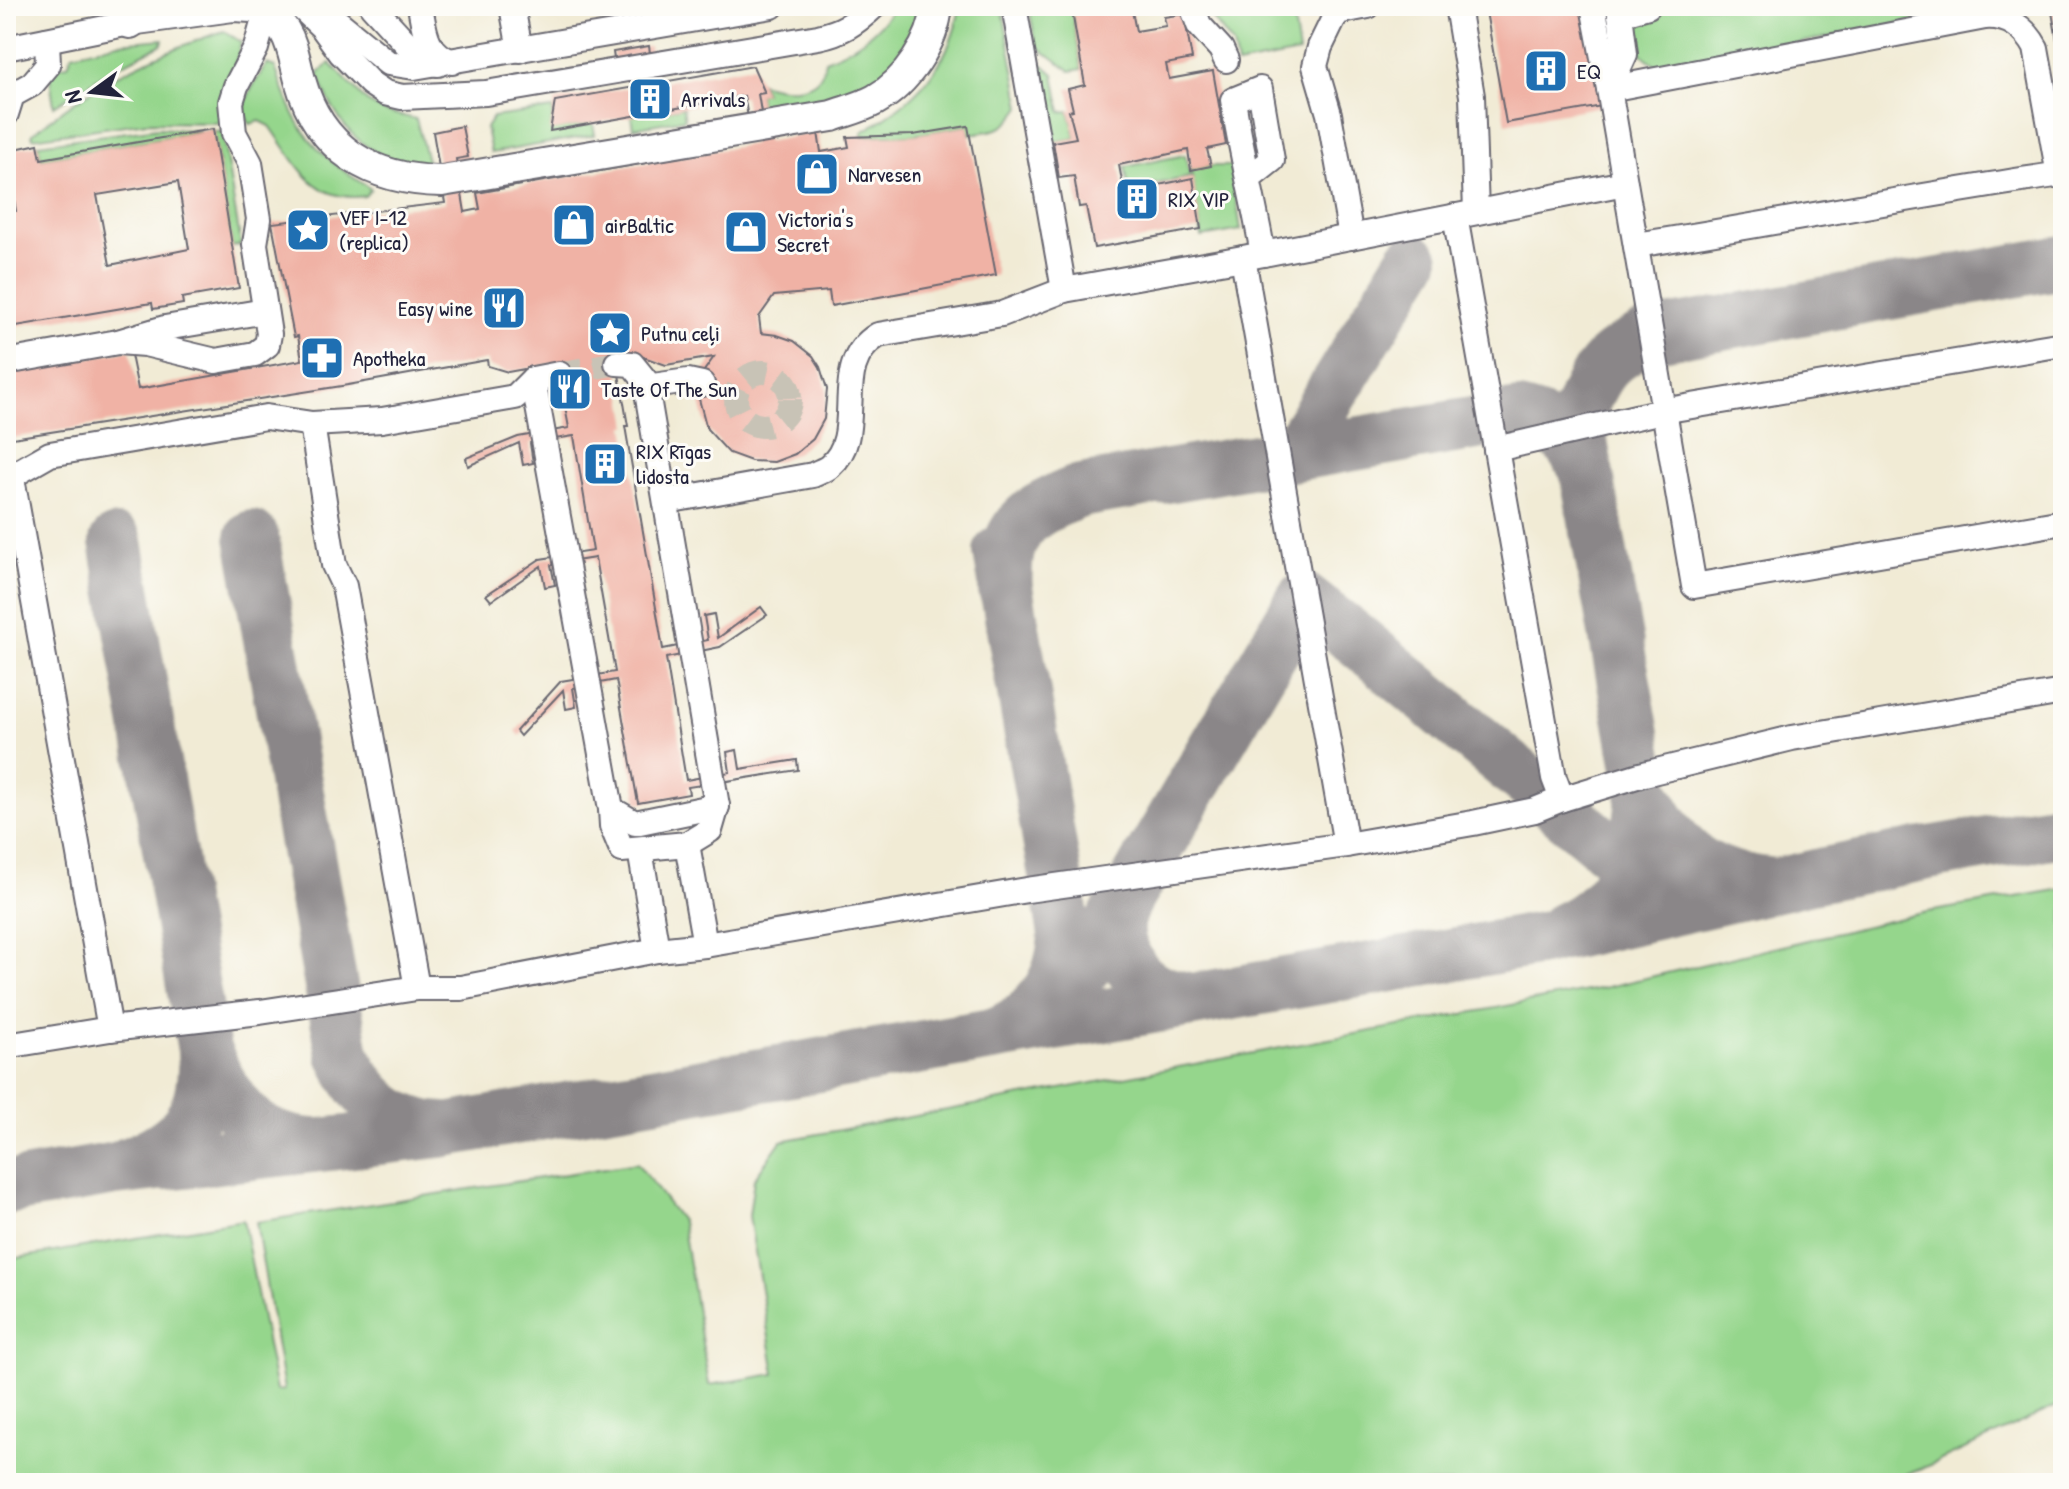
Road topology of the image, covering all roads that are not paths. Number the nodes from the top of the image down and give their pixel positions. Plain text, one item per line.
1 (154, 6) edge
2 (302, 6) edge
3 (333, 6) edge
4 (372, 6) edge
5 (420, 6) edge
6 (512, 6) edge
7 (772, 6) edge
8 (874, 6) edge
9 (937, 6) edge
10 (1014, 6) edge
11 (1192, 6) edge
12 (1368, 6) edge
13 (1457, 6) edge
14 (1593, 6) edge
15 (1648, 6) edge
16 (271, 8) edge
17 (1338, 9) edge
18 (1620, 10) edge
19 (130, 23) junction
20 (47, 40) junction
21 (6, 48) edge
22 (520, 50) junction
23 (1226, 60) dead end
24 (446, 63) junction
25 (1609, 89) junction
26 (6, 114) edge
27 (2061, 174) edge
28 (1248, 179) dead end
29 (1625, 183) junction
30 (1466, 214) junction
31 (1351, 237) junction
32 (1636, 245) junction
33 (1253, 256) junction
34 (1064, 290) junction
35 (265, 311) junction
36 (118, 342) junction
37 (2063, 344) edge
38 (6, 362) edge
39 (617, 363) dead end
40 (559, 374) tunnel mouth
41 (533, 379) junction
42 (702, 384) dead end
43 (646, 387) junction
44 (1662, 411) junction
45 (312, 424) junction
46 (1496, 449) junction
47 (9, 478) edge
48 (666, 501) junction
49 (2063, 522) edge
50 (2063, 692) edge
51 (1562, 799) junction
52 (717, 806) junction
53 (611, 809) junction
54 (687, 844) junction
55 (1346, 845) junction
56 (640, 850) junction
57 (705, 945) junction
58 (657, 950) junction
59 (417, 988) junction
60 (110, 1029) junction
61 (6, 1046) edge

1 - 19 main road
2 - 8 street
2 - 24 street
3 - 24 street
4 - 24 street
5 - 24 street
6 - 22 street
7 - 22 street
9 - 16 main road
10 - 34 street
11 - 23 street
12 - 17 street
13 - 30 street
14 - 25 street
15 - 18 street
16 - 19 street
16 - 35 street
17 - 31 street
18 - 25 street
19 - 20 street
20 - 21 street
20 - 26 street
22 - 24 street
25 - 27 street
25 - 29 street
27 - 32 street
28 - 33 street
29 - 30 street
29 - 32 street
30 - 31 street
30 - 46 street
31 - 33 street
32 - 44 street
33 - 34 street
33 - 55 street
34 - 48 street
35 - 36 street
35 - 36 street
36 - 38 street
37 - 44 street
39 - 43 street
40 - 41 street
41 - 45 street
41 - 53 street
42 - 43 street
43 - 48 street
44 - 46 street
44 - 49 street
45 - 47 street
45 - 59 street
46 - 51 street
47 - 60 street
48 - 52 street
50 - 51 street
51 - 55 street
52 - 53 street
52 - 54 street
53 - 56 street
54 - 56 street
54 - 57 street
55 - 57 street
56 - 58 street
57 - 58 street
58 - 59 street
59 - 60 street
60 - 61 street

